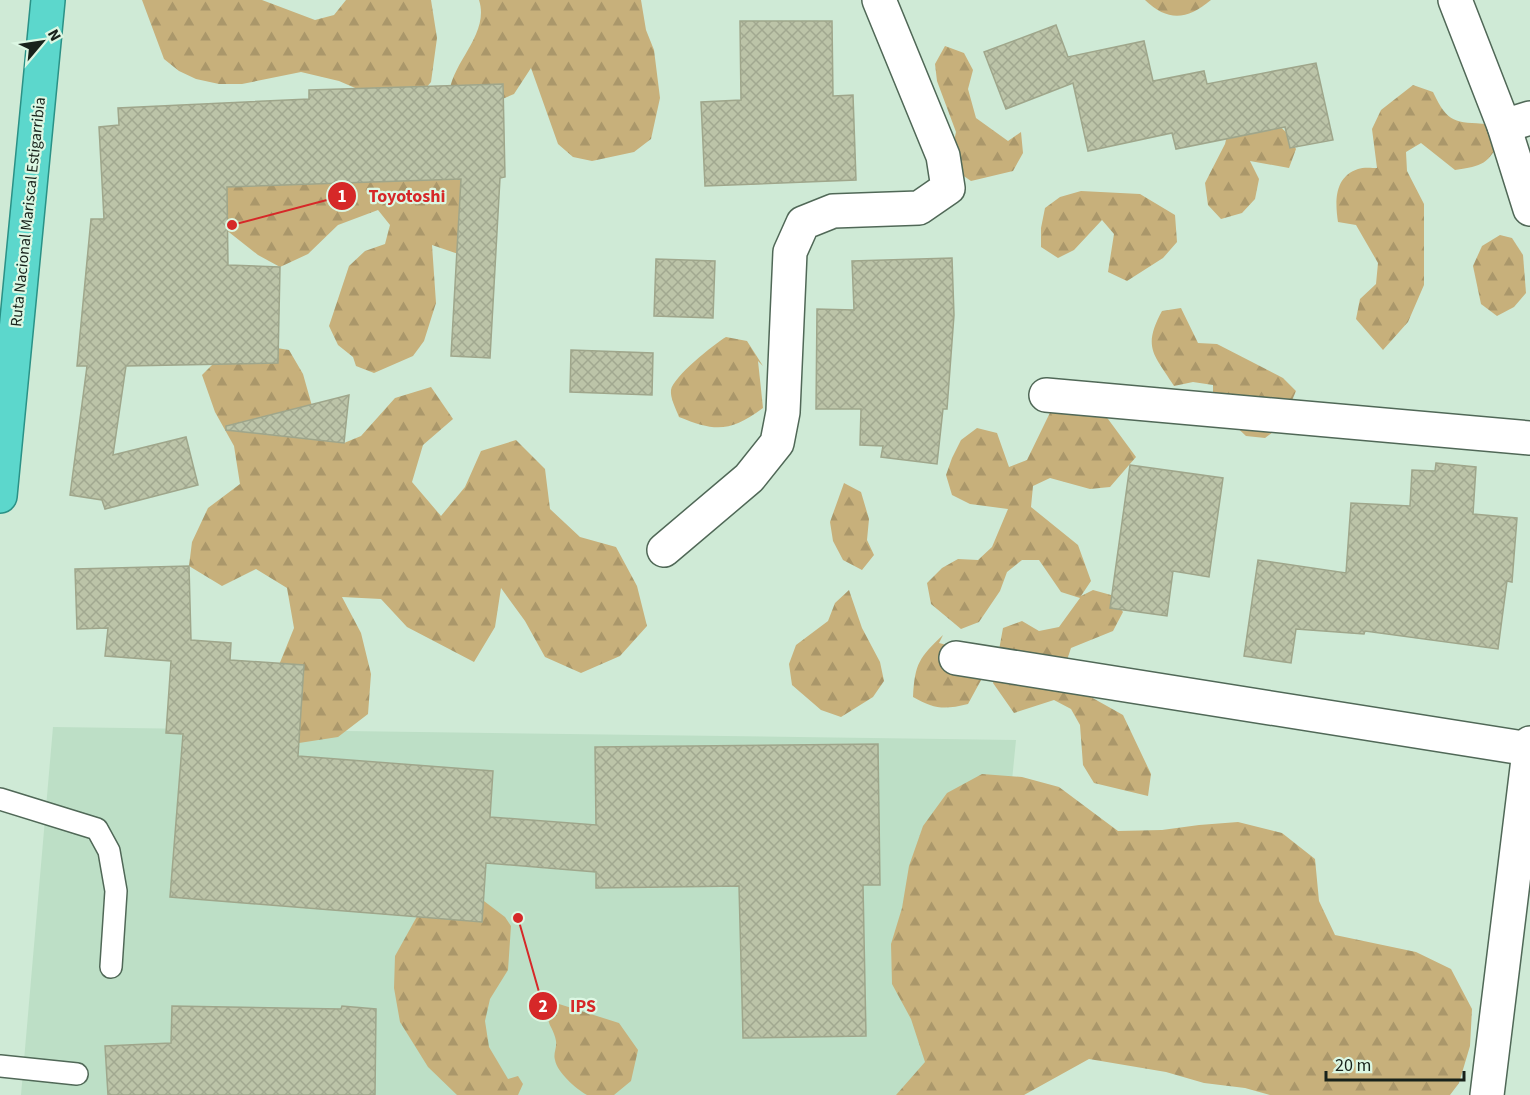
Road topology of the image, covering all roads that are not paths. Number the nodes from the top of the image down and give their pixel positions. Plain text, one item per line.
1 (48, 0) edge
2 (879, 0) edge
3 (1455, 0) edge
4 (1517, 122) edge
5 (1530, 209) edge
6 (1046, 395) dead end
7 (1530, 438) edge
8 (0, 496) edge
9 (664, 550) dead end
10 (956, 658) dead end
11 (1530, 743) edge
12 (1529, 750) edge
13 (0, 799) edge
14 (111, 967) dead end
15 (0, 1066) edge
16 (77, 1074) dead end
17 (1487, 1095) edge

1 - 8 highway, Ruta Nacional Mariscal Estigarribia
2 - 9 street
3 - 4 street
4 - 5 street
6 - 7 street
10 - 12 street
11 - 12 street
12 - 17 street
13 - 14 lane
15 - 16 lane

